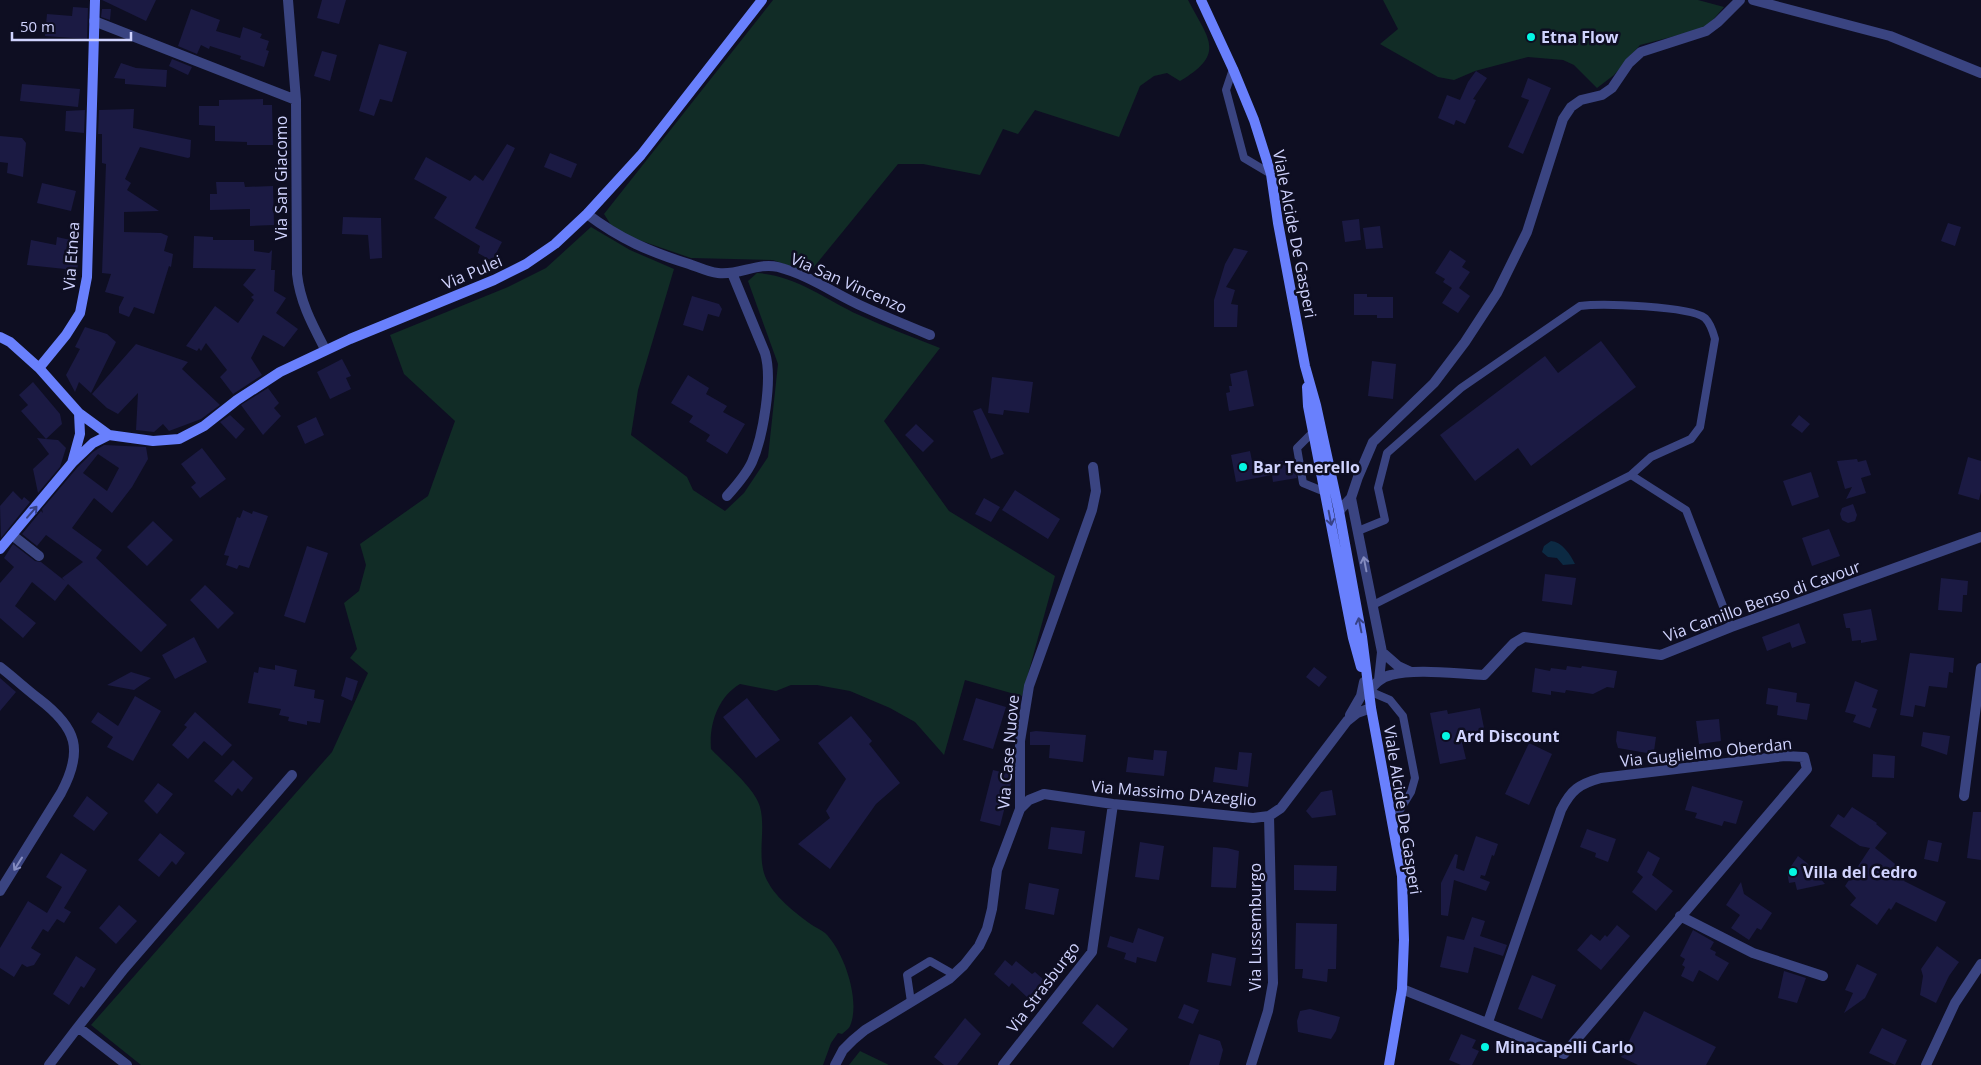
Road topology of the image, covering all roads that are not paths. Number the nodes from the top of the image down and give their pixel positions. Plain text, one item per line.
1 (95, 0) edge
2 (288, 0) edge
3 (762, 0) edge
4 (1201, 0) edge
5 (1740, 0) edge
6 (1753, 0) edge
7 (94, 21) junction
8 (1233, 69) junction
9 (1981, 73) edge
10 (296, 100) junction
11 (1271, 174) junction
12 (588, 214) junction
13 (732, 273) junction
14 (930, 335) dead end
15 (0, 337) edge
16 (325, 349) junction
17 (1306, 366) junction
18 (39, 368) junction
19 (79, 413) junction
20 (1313, 432) junction
21 (109, 435) junction
22 (72, 463) junction
23 (1093, 467) dead end
24 (1631, 475) junction
25 (1325, 492) junction
26 (727, 496) dead end
27 (1351, 498) junction
28 (1339, 511) junction
29 (1358, 531) junction
30 (12, 535) junction
31 (1981, 537) edge
32 (0, 549) edge
33 (39, 556) dead end
34 (1373, 605) junction
35 (1732, 627) junction
36 (1382, 652) junction
37 (0, 667) edge
38 (1981, 668) edge
39 (1412, 672) junction
40 (1379, 680) junction
41 (1367, 686) junction
42 (1371, 708) junction
43 (1347, 721) junction
44 (292, 775) dead end
45 (1964, 796) dead end
46 (1113, 804) junction
47 (1020, 810) junction
48 (1269, 816) junction
49 (1392, 823) junction
50 (0, 892) edge
51 (1680, 916) junction
52 (1981, 964) edge
53 (953, 974) junction
54 (1823, 976) dead end
55 (1402, 989) junction
56 (911, 1002) junction
57 (1488, 1022) junction
58 (78, 1027) junction
59 (49, 1065) edge
60 (127, 1065) edge
61 (835, 1065) edge
62 (1003, 1065) edge
63 (1251, 1065) edge
64 (1390, 1065) edge
65 (1926, 1065) edge

1 - 7 main road, Via Etnea
2 - 10 street, Via San Giacomo
3 - 12 main road, Via Pulei
4 - 8 main road, Viale Alcide De Gasperi
5 - 27 street
6 - 9 street
7 - 10 street
7 - 18 main road, Via Etnea
8 - 11 main road, Viale Alcide De Gasperi
8 - 11 lane
10 - 16 street, Via San Giacomo
11 - 17 main road, Viale Alcide De Gasperi
12 - 13 street, Via San Vincenzo
12 - 16 main road, Via Pulei
13 - 14 street, Via San Vincenzo
13 - 26 street
15 - 18 main road
16 - 21 main road, Via Pulei
17 - 20 main road
17 - 28 main road
18 - 19 main road
19 - 21 main road
19 - 22 main road
20 - 25 main road
20 - 25 lane
21 - 22 main road
30 -> 22 main road
23 - 47 street, Via Case Nuove
24 - 29 lane
24 - 34 lane
24 - 35 lane
25 -> 41 main road
27 - 28 street
27 - 29 street
41 -> 28 main road
34 -> 29 street
30 - 32 main road
30 - 33 street
31 - 35 street, Via Camillo Benso di Cavour
34 - 36 street
35 - 39 street, Via Camillo Benso di Cavour
36 - 39 street
36 - 40 street
37 -> 50 street
38 - 45 street
39 - 40 street
40 - 41 street
41 - 42 main road, Viale Alcide De Gasperi
41 - 43 street
41 - 49 lane
42 - 43 street, Via Massimo D'Azeglio
42 - 49 main road, Viale Alcide De Gasperi
43 - 48 street, Via Massimo D'Azeglio
44 - 58 street
46 - 47 street, Via Massimo D'Azeglio
46 - 48 street, Via Massimo D'Azeglio
46 - 62 street, Via Strasburgo
47 - 53 street, Via Case Nuove
48 - 63 street, Via Lussemburgo
49 - 55 main road, Viale Alcide De Gasperi
51 - 54 street
51 - 57 street, Via Guglielmo Oberdan
51 - 57 street, Via Guglielmo Oberdan
52 - 65 street
53 - 56 street, Via Case Nuove
53 - 56 lane
55 - 57 street, Via Guglielmo Oberdan
55 - 64 main road, Viale Alcide De Gasperi
56 - 61 street, Via Case Nuove
58 - 59 street
58 - 60 street

